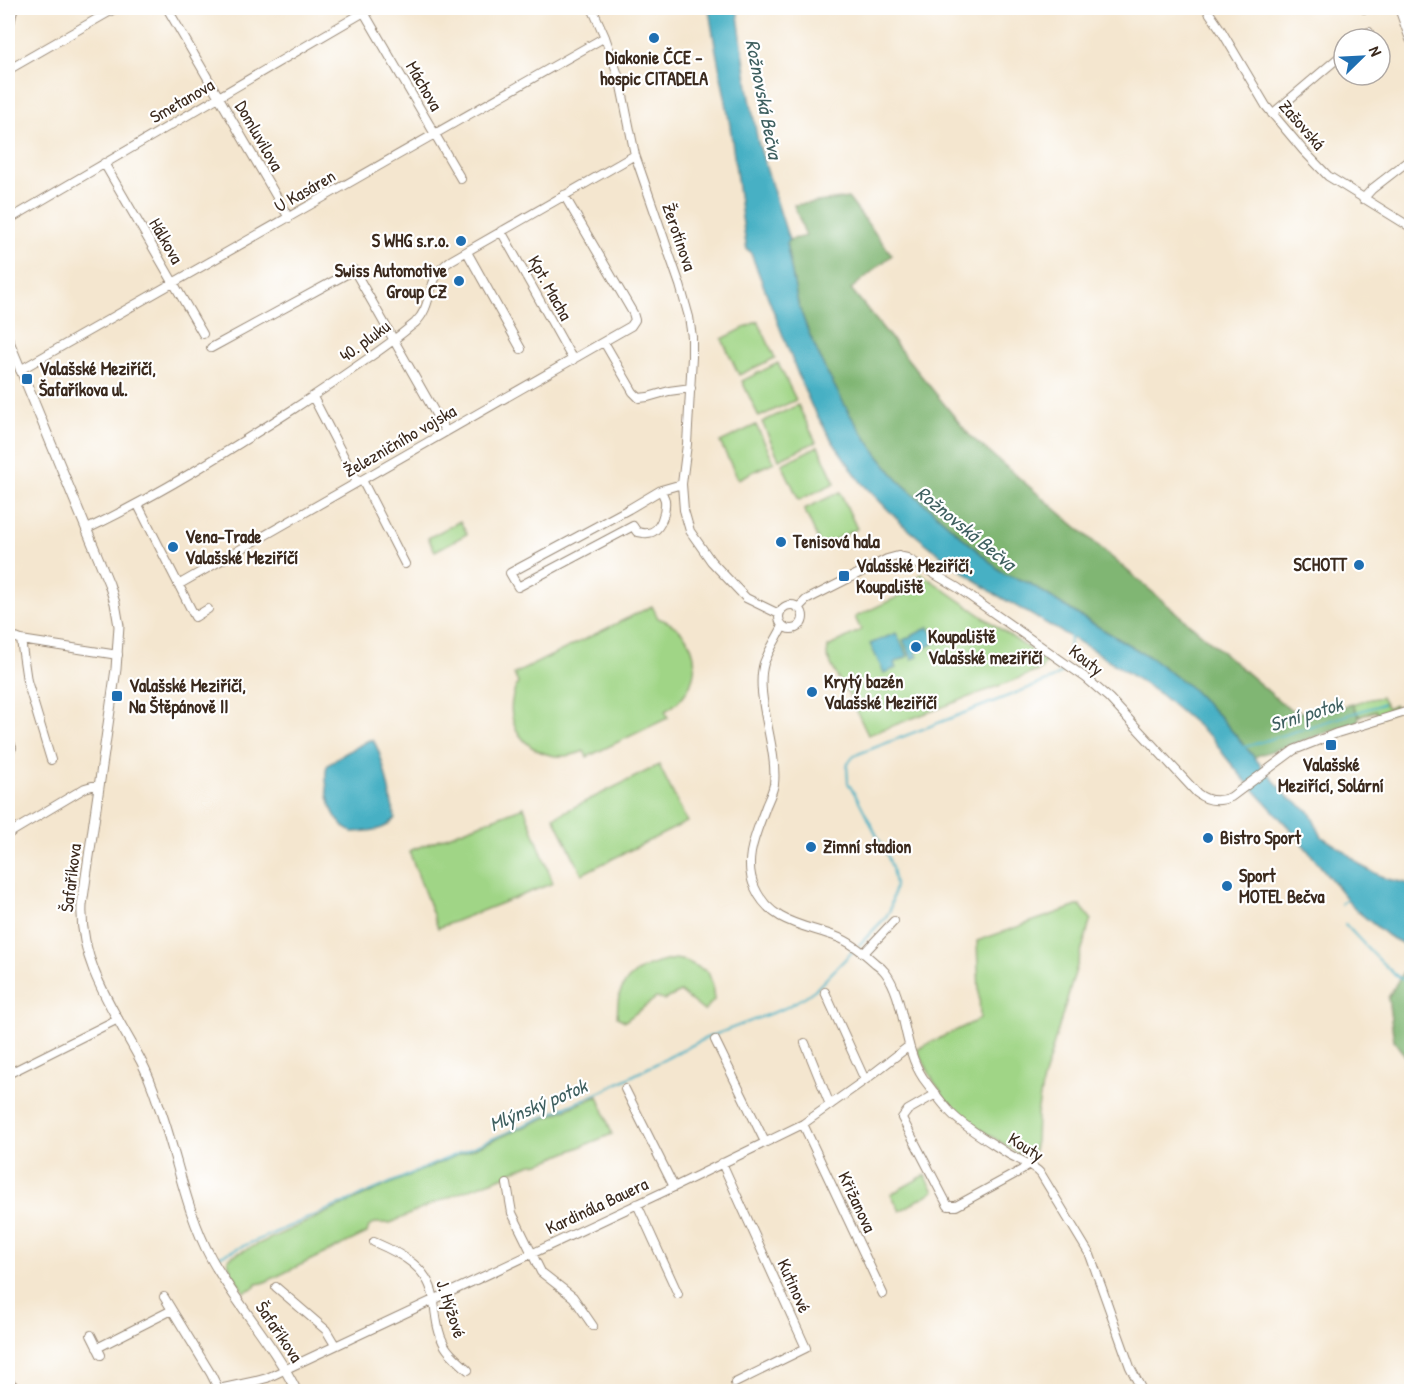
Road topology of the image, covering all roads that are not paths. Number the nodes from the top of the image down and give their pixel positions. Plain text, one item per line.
1 (13, 8) edge
2 (116, 8) edge
3 (167, 8) edge
4 (592, 8) edge
5 (1206, 8) edge
6 (1401, 8) edge
7 (366, 9) edge
8 (8, 30) edge
9 (605, 37) junction
10 (1412, 39) edge
11 (1332, 63) edge
12 (8, 70) edge
13 (219, 96) junction
14 (1272, 114) junction
15 (435, 134) junction
16 (635, 155) junction
17 (1412, 158) edge
18 (104, 164) junction
19 (461, 179) dead end
20 (564, 195) junction
21 (1363, 199) junction
22 (289, 218) junction
23 (8, 220) edge
24 (1412, 228) edge
25 (501, 231) junction
26 (466, 252) junction
27 (174, 283) junction
28 (203, 334) dead end
29 (8, 339) edge
30 (394, 340) junction
31 (604, 342) junction
32 (211, 348) dead end
33 (521, 349) dead end
34 (573, 360) junction
35 (21, 370) junction
36 (691, 388) junction
37 (313, 397) junction
38 (446, 432) junction
39 (360, 481) junction
40 (682, 484) junction
41 (661, 490) junction
42 (138, 505) junction
43 (629, 509) junction
44 (633, 526) junction
45 (87, 530) junction
46 (405, 564) dead end
47 (178, 585) junction
48 (798, 608) junction
49 (208, 609) dead end
50 (779, 614) junction
51 (783, 626) junction
52 (8, 635) edge
53 (21, 640) junction
54 (118, 655) junction
55 (1412, 710) edge
56 (8, 737) edge
57 (12, 748) dead end
58 (51, 760) dead end
59 (99, 786) junction
60 (8, 834) edge
61 (894, 921) dead end
62 (864, 953) junction
63 (825, 992) dead end
64 (118, 1019) junction
65 (715, 1040) dead end
66 (805, 1043) dead end
67 (909, 1046) junction
68 (8, 1074) edge
69 (865, 1080) junction
70 (625, 1089) dead end
71 (936, 1094) junction
72 (830, 1105) junction
73 (803, 1124) junction
74 (765, 1142) junction
75 (722, 1163) junction
76 (1027, 1164) junction
77 (507, 1184) dead end
78 (674, 1186) junction
79 (637, 1204) junction
80 (374, 1242) dead end
81 (532, 1253) junction
82 (276, 1287) dead end
83 (678, 1294) dead end
84 (883, 1294) dead end
85 (164, 1298) dead end
86 (434, 1299) junction
87 (172, 1310) junction
88 (593, 1326) dead end
89 (91, 1335) dead end
90 (335, 1345) junction
91 (285, 1369) junction
92 (468, 1370) dead end
93 (8, 1382) edge
94 (735, 1383) dead end
95 (218, 1388) junction
96 (23, 1392) edge
97 (205, 1392) edge
98 (297, 1392) edge
99 (1143, 1392) edge

1 - 8 street
2 - 12 street
3 - 13 street, Domluvilova
4 - 9 street, Žerotínova
5 - 14 street, Zašovská
6 - 10 main road
7 - 13 street, Smetanova
7 - 15 street, Máchova
9 - 15 street, U Kasáren
9 - 16 street, Žerotínova
11 - 14 street
13 - 18 street, Smetanova
13 - 22 street, Domluvilova
14 - 21 street, Zašovská
15 - 19 street, Máchova
15 - 22 street, U Kasáren
16 - 20 street, 40. pluku
16 - 36 street, Žerotínova
17 - 21 street
18 - 23 street, Smetanova
18 - 27 street, Hálkova
20 - 25 street, 40. pluku
20 - 31 street, Železničního vojska
21 - 24 street, Zašovská
22 - 27 street, U Kasáren
25 - 26 street, 40. pluku
25 - 34 street, Kpt. Macha
26 - 30 street, 40. pluku
26 - 33 street
27 - 28 street, Hálkova
27 - 35 street, U Kasáren
29 - 35 street, Šafaříkova
30 - 32 street
30 - 37 street, 40. pluku
30 - 38 street
31 - 34 street, Železničního vojska
31 - 36 street
34 - 38 street, Železničního vojska
35 - 45 street, Šafaříkova
36 - 40 street, Žerotínova
37 - 39 street
37 - 42 street, 40. pluku
38 - 39 street, Železničního vojska
39 - 46 street
39 - 47 street, Železničního vojska
40 - 41 street
40 - 50 street, Žerotínova
41 - 43 street
41 - 44 street
42 - 45 street, 40. pluku
42 - 47 street
43 - 44 street
43 - 44 street
45 - 54 street, Šafaříkova
47 - 49 street
48 - 50 street, Kouty
48 - 51 street, Kouty
48 - 55 street, Kouty
50 - 51 street
51 - 62 street, Kouty
52 - 53 street
53 - 54 street
53 - 58 street
54 - 59 street, Šafaříkova
56 - 57 street
59 - 60 street
59 - 64 street, Šafaříkova
61 - 62 street
62 - 67 street, Kouty
63 - 69 street
64 - 68 street
64 - 91 street, Šafaříkova
65 - 74 street
66 - 72 street
67 - 69 street, Kardinála Bauera
67 - 71 street, Kouty
69 - 72 street, Kardinála Bauera
70 - 78 street
71 - 76 street, Kouty
71 - 76 street
72 - 73 street, Kardinála Bauera
73 - 74 street, Kardinála Bauera
73 - 84 street, Křižanova
74 - 75 street, Kardinála Bauera
75 - 78 street, Kardinála Bauera
75 - 94 street, Kutinové
76 - 99 street, Kouty
77 - 81 street
78 - 79 street, Kardinála Bauera
79 - 81 street, Kardinála Bauera
79 - 83 street
80 - 86 street, J. Hýžové
81 - 86 street, Kardinála Bauera
81 - 88 street
82 - 90 street
85 - 87 street
86 - 90 street, Kardinála Bauera
86 - 92 street, J. Hýžové
87 - 89 street
87 - 95 street
90 - 91 street, Kardinála Bauera
91 - 95 street, Kardinála Bauera
91 - 98 street, Šafaříkova
93 - 96 street
95 - 97 street, Kardinála Bauera

